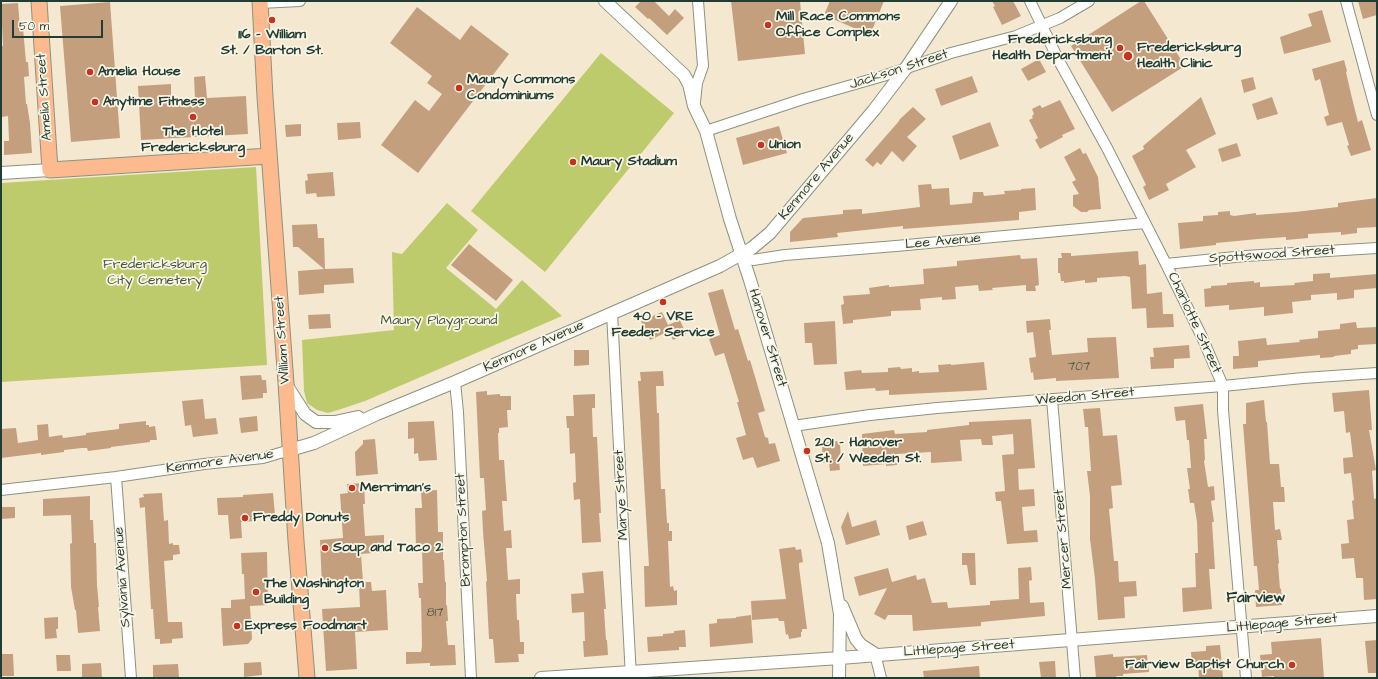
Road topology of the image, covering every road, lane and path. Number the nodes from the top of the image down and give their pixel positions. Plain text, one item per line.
1 (39, 1) edge
2 (300, 1) edge
3 (605, 1) edge
4 (698, 1) edge
5 (951, 1) edge
6 (1030, 1) edge
7 (1089, 1) edge
8 (1346, 1) edge
9 (260, 2) edge
10 (1042, 26) junction
11 (906, 68) junction
12 (694, 106) junction
13 (1377, 115) edge
14 (706, 131) junction
15 (269, 156) junction
16 (50, 170) junction
17 (1, 173) edge
18 (1145, 222) junction
19 (1377, 248) edge
20 (742, 255) junction
21 (1166, 264) junction
22 (612, 313) junction
23 (1377, 373) edge
24 (455, 382) junction
25 (286, 383) junction
26 (1223, 386) junction
27 (1052, 399) junction
28 (377, 414) junction
29 (793, 426) junction
30 (290, 450) junction
31 (116, 477) junction
32 (1, 490) edge
33 (836, 591) junction
34 (1377, 616) edge
35 (1241, 627) junction
36 (1072, 641) junction
37 (875, 654) junction
38 (840, 658) junction
39 (631, 675) edge
40 (131, 678) edge
41 (307, 678) edge
42 (471, 678) edge
43 (541, 678) edge
44 (839, 678) edge
45 (881, 678) edge
46 (1075, 678) edge
47 (1246, 678) edge

1 - 16 main road, Amelia Street
2 - 9 street
3 - 12 street, Hanover Street
4 - 12 street
5 - 11 street, Kenmore Avenue
6 - 10 street, Charlotte Street
7 - 10 street, Jackson Street
8 - 13 street
9 - 15 main road, William Street
10 - 11 street, Jackson Street
10 - 18 street, Charlotte Street
11 - 14 street, Jackson Street
11 - 20 street, Kenmore Avenue
12 - 14 street, Hanover Street
14 - 20 street, Hanover Street
15 - 16 main road
15 - 25 main road, William Street
16 - 17 street
18 - 20 street, Lee Avenue
18 - 21 street, Charlotte Street
19 - 21 street, Spottswood Street
20 - 22 street, Kenmore Avenue
20 - 29 street, Hanover Street
21 - 26 street, Charlotte Street
22 - 24 street, Kenmore Avenue
22 - 39 street, Marye Street
23 - 26 street, Weedon Street
24 - 28 street, Kenmore Avenue
24 - 42 street, Brompton Street
25 - 28 street
25 - 30 main road, William Street
26 - 27 street, Weedon Street
26 - 35 street, Charlotte Street
27 - 29 street, Weedon Street
27 - 36 street, Mercer Street
28 - 30 street, Kenmore Avenue
29 - 33 street, Hanover Street
30 - 31 street, Kenmore Avenue
30 - 41 main road, William Street
31 - 32 street, Kenmore Avenue
31 - 40 street, Sylvania Avenue
33 - 37 street
33 - 38 street, Hanover Street
34 - 35 street, Littlepage Street
35 - 36 street, Littlepage Street
35 - 47 street, Charlotte Street
36 - 37 street, Littlepage Street
36 - 46 street, Mercer Street
37 - 38 street, Littlepage Street
37 - 45 street
38 - 39 street, Littlepage Street
38 - 44 street, Hanover Street
39 - 43 street, Littlepage Street

